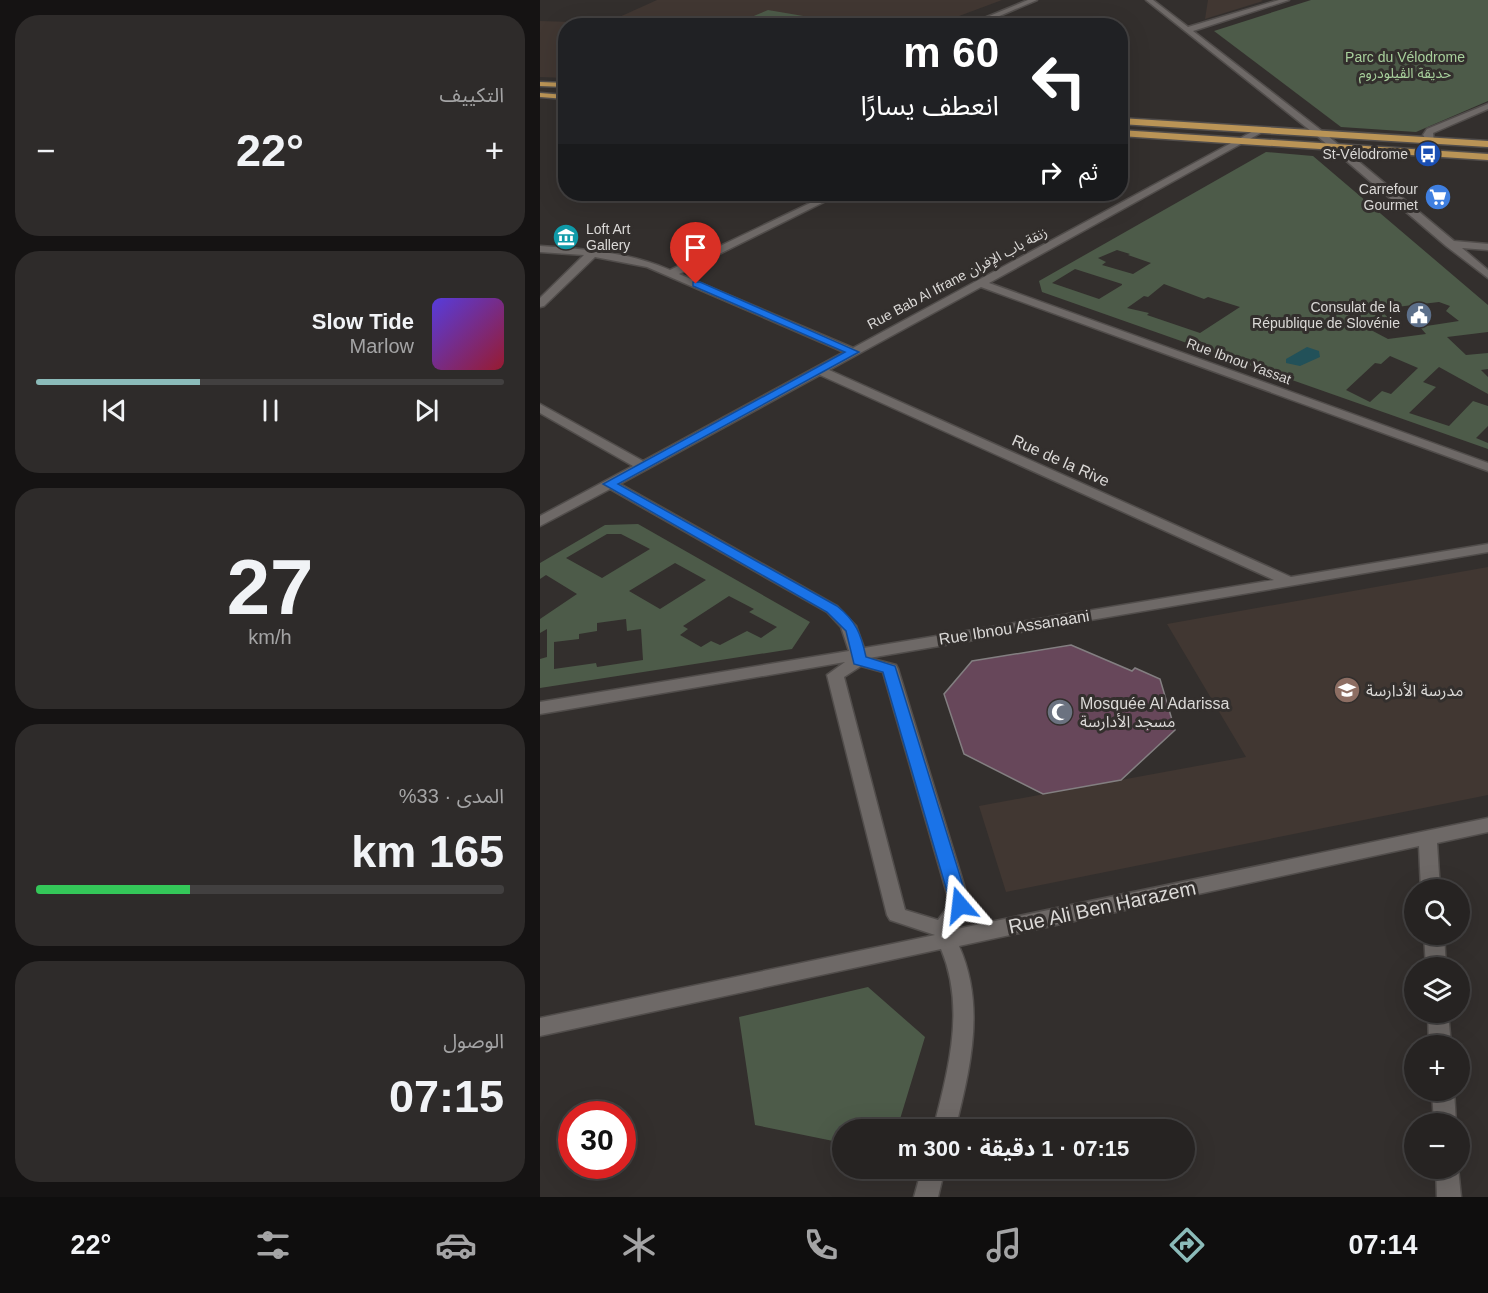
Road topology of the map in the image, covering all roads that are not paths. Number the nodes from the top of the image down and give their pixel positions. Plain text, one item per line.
1 (1034, 0) edge
2 (1149, 0) edge
3 (1286, 0) edge
4 (988, 18) edge
5 (1187, 30) junction
6 (540, 84) edge
7 (558, 85) edge
8 (540, 95) edge
9 (558, 96) edge
10 (1488, 106) edge
11 (1128, 122) edge
12 (1262, 130) junction
13 (1319, 133) junction
14 (1128, 134) edge
15 (1431, 140) junction
16 (1242, 141) junction
17 (1488, 144) edge
18 (1335, 147) junction
19 (1488, 157) edge
20 (821, 201) edge
21 (1450, 244) junction
22 (1488, 247) edge
23 (540, 249) edge
24 (593, 254) junction
25 (672, 273) junction
26 (1488, 275) edge
27 (980, 283) junction
28 (540, 304) edge
29 (853, 352) junction
30 (820, 370) junction
31 (540, 408) edge
32 (643, 466) junction
33 (1488, 467) edge
34 (609, 484) junction
35 (540, 522) edge
36 (1488, 548) edge
37 (1289, 581) junction
38 (859, 656) junction
39 (540, 708) edge
40 (1488, 825) edge
41 (1428, 837) junction
42 (1430, 879) edge
43 (945, 934) junction
44 (540, 1027) edge
45 (947, 1119) edge
46 (931, 1179) edge
47 (1448, 1179) edge
48 (926, 1197) edge
49 (1449, 1197) edge

1 - 4 street
2 - 5 street
3 - 5 street
5 - 13 street
6 - 7 main road
8 - 9 main road
10 - 15 street
11 - 12 main road
12 - 13 main road
12 - 16 street, Rue Bab Al Ifrane زنقة باب الإفران
13 - 15 main road
13 - 18 street
14 - 16 main road
15 - 17 main road
16 - 18 main road
16 - 27 street, Rue Bab Al Ifrane زنقة باب الإفران
18 - 19 main road
18 - 21 street
20 - 25 street
21 - 22 street
21 - 26 street
23 - 24 street
24 - 25 street
24 - 28 street
25 - 29 street
27 - 29 street, Rue Bab Al Ifrane زنقة باب الإفران
27 - 33 street, Rue Ibnou Yassat
29 - 30 street, Rue Bab Al Ifrane زنقة باب الإفران
30 - 32 street, Rue Bab Al Ifrane زنقة باب الإفران
30 - 37 street, Rue de la Rive
31 - 32 street
32 - 34 street, Rue Bab Al Ifrane زنقة باب الإفران
34 - 35 street, Rue Bab Al Ifrane زنقة باب الإفران
34 - 38 street
36 - 37 street, Rue Ibnou Assanaani
37 - 38 street, Rue Ibnou Assanaani
38 - 39 street, Rue Ibnou Assanaani
38 - 43 street
38 - 43 street
40 - 41 street, Rue Ali Ben Harazem
41 - 42 street
41 - 43 street, Rue Ali Ben Harazem
43 - 44 street, Rue Ali Ben Harazem
43 - 45 street
46 - 48 street
47 - 49 street

